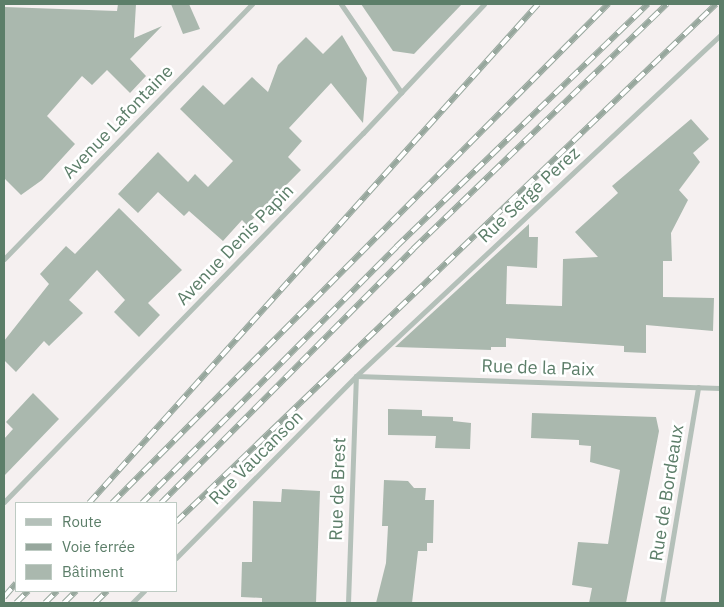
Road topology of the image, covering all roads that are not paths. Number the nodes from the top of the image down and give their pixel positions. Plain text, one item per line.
1 (252, 4) edge
2 (341, 4) edge
3 (484, 4) edge
4 (720, 34) edge
5 (401, 92) junction
6 (4, 259) edge
7 (356, 376) junction
8 (698, 387) junction
9 (720, 388) edge
10 (4, 502) edge
11 (178, 556) edge
12 (143, 592) edge
13 (132, 603) edge
14 (348, 603) edge
15 (662, 603) edge

1 - 6 street, Avenue Lafontaine
2 - 5 street
3 - 5 street, Avenue Denis Papin
4 - 7 street, Rue Serge Perez
5 - 10 street, Avenue Denis Papin
7 - 8 street, Rue de la Paix
7 - 11 street, Rue Vaucanson
7 - 14 street, Rue de Brest
8 - 9 street, Rue de la Paix
8 - 15 street, Rue de Bordeaux
12 - 13 street

